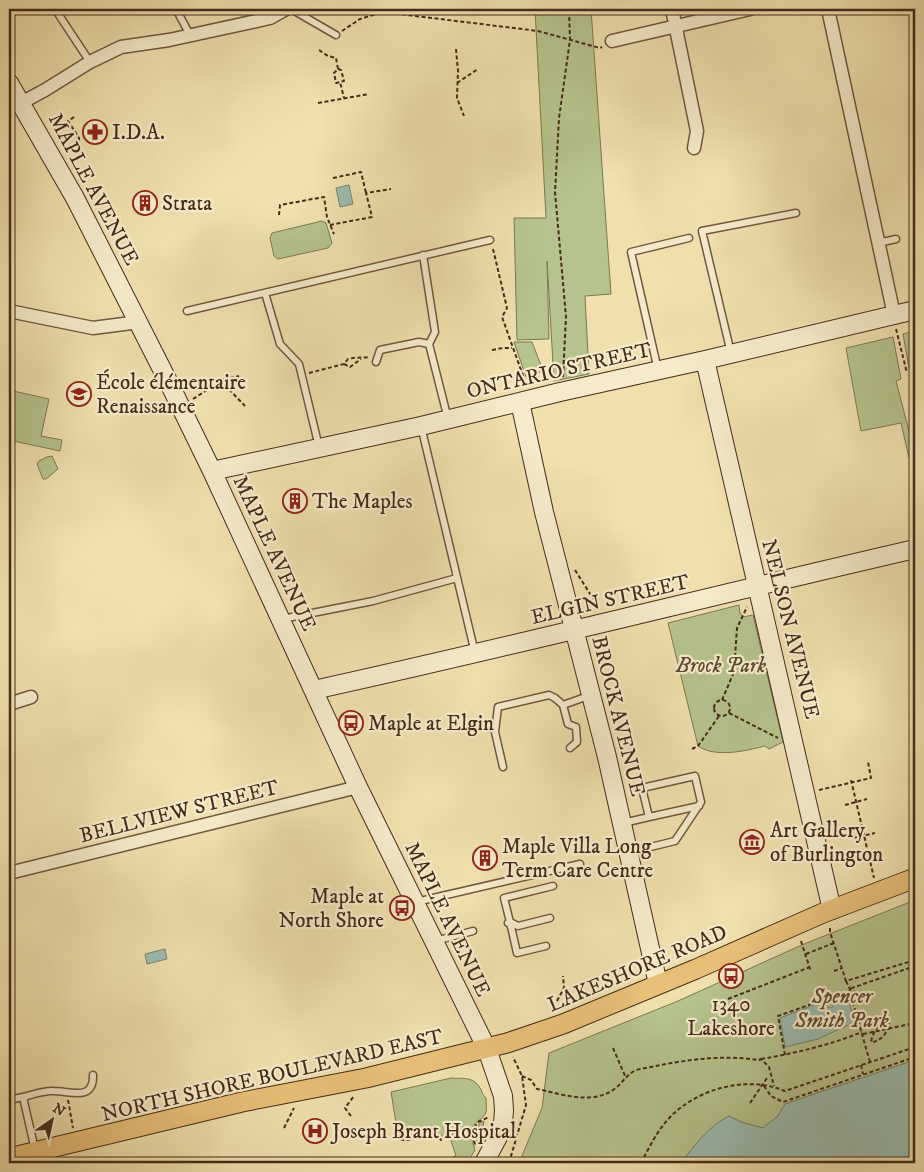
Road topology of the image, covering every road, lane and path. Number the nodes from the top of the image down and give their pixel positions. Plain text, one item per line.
1 (54, 9) edge
2 (176, 9) edge
3 (286, 9) edge
4 (292, 9) edge
5 (569, 9) edge
6 (672, 9) edge
7 (750, 9) edge
8 (828, 9) edge
9 (676, 27) junction
10 (336, 34) joint
11 (190, 35) junction
12 (570, 40) junction
13 (612, 42) joint
14 (456, 49) dead end
15 (319, 50) dead end
16 (90, 62) junction
17 (338, 69) junction
18 (478, 69) dead end
19 (340, 82) junction
20 (9, 83) edge
21 (457, 83) junction
22 (369, 94) dead end
23 (344, 98) junction
24 (21, 103) junction
25 (318, 103) dead end
26 (464, 116) dead end
27 (74, 117) dead end
28 (76, 132) junction
29 (68, 138) dead end
30 (694, 148) dead end
31 (78, 154) dead end
32 (333, 178) dead end
33 (391, 189) dead end
34 (366, 192) junction
35 (796, 213) dead end
36 (279, 215) dead end
37 (330, 225) junction
38 (334, 234) dead end
39 (689, 238) dead end
40 (896, 238) dead end
41 (490, 240) joint
42 (878, 243) junction
43 (423, 255) junction
44 (265, 293) junction
45 (915, 310) edge
46 (9, 311) edge
47 (187, 311) dead end
48 (894, 315) junction
49 (139, 322) junction
50 (429, 344) junction
51 (512, 348) junction
52 (492, 350) dead end
53 (731, 353) junction
54 (362, 358) junction
55 (377, 359) joint
56 (705, 360) junction
57 (344, 364) junction
58 (658, 370) junction
59 (906, 373) dead end
60 (302, 375) junction
61 (239, 376) dead end
62 (220, 380) junction
63 (563, 391) junction
64 (528, 400) junction
65 (180, 406) junction
66 (245, 406) dead end
67 (448, 419) junction
68 (420, 426) junction
69 (320, 449) junction
70 (212, 471) junction
71 (915, 549) edge
72 (571, 564) dead end
73 (457, 578) junction
74 (755, 586) junction
75 (281, 619) junction
76 (608, 622) junction
77 (573, 630) junction
78 (475, 654) junction
79 (314, 690) junction
80 (592, 694) junction
81 (31, 697) dead end
82 (722, 700) junction
83 (9, 704) edge
84 (563, 705) junction
85 (729, 713) junction
86 (719, 716) junction
87 (795, 745) junction
88 (570, 748) dead end
89 (692, 749) dead end
90 (868, 762) dead end
91 (503, 767) dead end
92 (851, 782) junction
93 (358, 787) junction
94 (806, 793) junction
95 (867, 799) dead end
96 (856, 802) junction
97 (845, 805) dead end
98 (699, 806) junction
99 (649, 817) junction
100 (622, 823) junction
101 (875, 833) dead end
102 (864, 836) junction
103 (853, 838) dead end
104 (629, 853) junction
105 (580, 864) dead end
106 (9, 873) edge
107 (915, 878) edge
108 (553, 886) dead end
109 (878, 892) junction
110 (415, 902) junction
111 (550, 918) dead end
112 (831, 919) junction
113 (509, 923) junction
114 (473, 931) dead end
115 (801, 940) dead end
116 (434, 941) junction
117 (834, 943) junction
118 (546, 946) dead end
119 (806, 954) junction
120 (915, 960) edge
121 (915, 966) edge
122 (810, 967) junction
123 (842, 968) junction
124 (834, 971) dead end
125 (811, 972) dead end
126 (563, 976) dead end
127 (846, 981) junction
128 (658, 984) junction
129 (849, 989) junction
130 (860, 994) dead end
131 (728, 999) dead end
132 (557, 1001) dead end
133 (820, 1001) dead end
134 (915, 1023) edge
135 (889, 1027) junction
136 (875, 1030) junction
137 (863, 1033) junction
138 (507, 1043) junction
139 (915, 1047) edge
140 (613, 1048) dead end
141 (487, 1049) junction
142 (785, 1055) junction
143 (915, 1057) edge
144 (761, 1059) junction
145 (870, 1062) junction
146 (861, 1066) junction
147 (864, 1074) junction
148 (93, 1075) dead end
149 (522, 1076) junction
150 (366, 1078) junction
151 (626, 1078) junction
152 (767, 1078) dead end
153 (763, 1086) junction
154 (774, 1086) junction
155 (304, 1090) junction
156 (66, 1093) junction
157 (23, 1098) junction
158 (9, 1100) edge
159 (750, 1103) dead end
160 (504, 1110) junction
161 (351, 1116) dead end
162 (284, 1128) dead end
163 (400, 1139) dead end
164 (76, 1142) junction
165 (9, 1158) edge
166 (36, 1158) edge
167 (442, 1158) dead end
168 (444, 1163) edge
169 (484, 1163) edge
170 (509, 1163) edge
171 (641, 1163) edge

1 - 16 lane
2 - 11 lane
3 - 11 street
4 - 10 lane
5 - 12 path
6 - 9 street
7 - 9 street
8 - 42 street
9 - 13 street
9 - 30 street
10 - 12 path
11 - 16 street
12 - 13 path
12 - 63 path
14 - 21 path
15 - 17 path
16 - 24 street
17 - 19 path
17 - 19 path
18 - 21 path
19 - 23 path
20 - 24 street, MAPLE AVENUE
21 - 26 path
22 - 23 path
23 - 25 path
24 - 49 street, MAPLE AVENUE
27 - 28 path
28 - 29 path
28 - 31 path
32 - 34 path
33 - 34 path
34 - 37 path
35 - 53 lane
36 - 37 path
37 - 38 path
39 - 58 lane
40 - 42 lane
41 - 43 lane
41 - 51 path
42 - 48 street
43 - 44 lane
43 - 50 lane
44 - 47 lane
44 - 60 lane
45 - 48 street, ONTARIO STREET
46 - 49 street
48 - 53 street, ONTARIO STREET
48 - 59 path
49 - 65 street, MAPLE AVENUE
50 - 55 lane
50 - 67 lane
51 - 52 path
51 - 64 path
53 - 56 street, ONTARIO STREET
54 - 55 path
54 - 57 path
54 - 57 path
56 - 58 street, ONTARIO STREET
56 - 74 street, NELSON AVENUE
57 - 60 path
58 - 63 street, ONTARIO STREET
60 - 69 lane
61 - 62 path
62 - 65 path
62 - 66 path
63 - 64 street, ONTARIO STREET
64 - 67 street, ONTARIO STREET
64 - 77 street, BROCK AVENUE
65 - 70 street, MAPLE AVENUE
67 - 68 street, ONTARIO STREET
68 - 69 street, ONTARIO STREET
68 - 73 lane
69 - 70 street, ONTARIO STREET
70 - 75 street, MAPLE AVENUE
71 - 74 street, ELGIN STREET
72 - 76 path
73 - 75 lane
73 - 78 lane
74 - 76 street, ELGIN STREET
74 - 82 path
74 - 87 street, NELSON AVENUE
75 - 79 street, MAPLE AVENUE
76 - 77 street, ELGIN STREET
77 - 78 street, ELGIN STREET
77 - 80 street, BROCK AVENUE
78 - 79 street, ELGIN STREET
79 - 93 street, MAPLE AVENUE
80 - 84 lane
80 - 100 street, BROCK AVENUE
81 - 83 street
82 - 85 path
82 - 86 path
84 - 88 lane
84 - 91 lane
85 - 86 path
85 - 87 path
86 - 89 path
87 - 94 street, NELSON AVENUE
90 - 92 path
92 - 94 path
92 - 96 path
93 - 106 street, BELLVIEW STREET
93 - 110 street, MAPLE AVENUE
94 - 112 street, NELSON AVENUE
95 - 96 path
96 - 97 path
96 - 102 path
98 - 99 lane
98 - 99 lane
98 - 104 lane
99 - 100 lane
100 - 104 street, BROCK AVENUE
101 - 102 path
102 - 103 path
102 - 109 path
104 - 128 street, BROCK AVENUE
105 - 110 lane
107 - 109 main road, LAKESHORE ROAD
108 - 113 lane
109 - 112 main road, LAKESHORE ROAD
110 - 116 street, MAPLE AVENUE
111 - 113 lane
112 - 117 path
112 - 128 main road, LAKESHORE ROAD
113 - 118 lane
114 - 116 lane
115 - 119 path
116 - 141 street, MAPLE AVENUE
117 - 119 path
117 - 123 path
119 - 122 path
120 - 127 path
121 - 129 path
122 - 125 path
122 - 131 path
123 - 124 path
123 - 127 path
126 - 132 path
127 - 129 path
128 - 138 main road, LAKESHORE ROAD
129 - 130 path
129 - 137 path
133 - 142 path
134 - 135 path
135 - 136 path
135 - 136 path
135 - 136 path
136 - 137 path
137 - 142 path
137 - 145 path
138 - 141 main road, LAKESHORE ROAD
138 - 149 path
139 - 145 path
140 - 151 path
141 - 150 main road, NORTH SHORE BOULEVARD EAST
141 - 160 street
142 - 144 path
143 - 147 path
144 - 151 path
144 - 154 path
145 - 146 path
146 - 147 path
146 - 154 path
147 - 153 path
148 - 156 lane
149 - 151 path
149 - 170 path
150 - 155 main road, NORTH SHORE BOULEVARD EAST
150 - 161 path
152 - 153 path
153 - 154 path
153 - 159 path
153 - 171 path
155 - 162 path
155 - 164 main road, NORTH SHORE BOULEVARD EAST
156 - 157 lane
156 - 164 path
157 - 158 lane
157 - 166 lane
160 - 163 path
160 - 169 street
164 - 166 main road, NORTH SHORE BOULEVARD EAST
165 - 166 main road, NORTH SHORE BOULEVARD EAST
167 - 168 path

